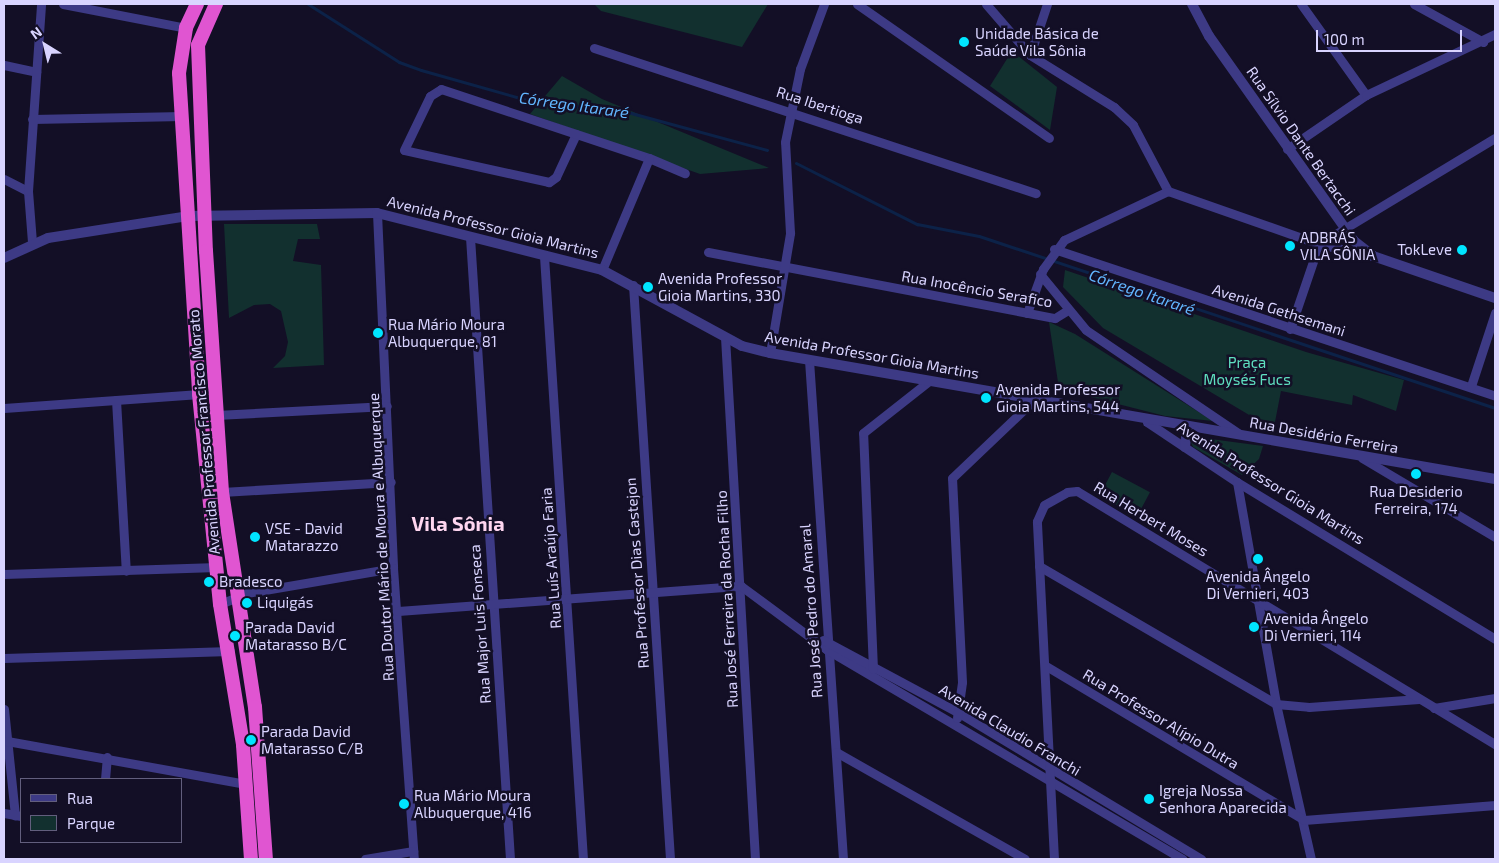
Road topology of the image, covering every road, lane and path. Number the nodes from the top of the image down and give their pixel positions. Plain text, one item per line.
1 (42, 4) edge
2 (66, 4) edge
3 (118, 4) edge
4 (197, 4) edge
5 (216, 4) edge
6 (824, 4) edge
7 (857, 4) edge
8 (986, 4) edge
9 (1047, 4) edge
10 (1301, 4) edge
11 (1414, 4) edge
12 (1191, 5) edge
13 (116, 14) junction
14 (186, 28) junction
15 (1495, 34) edge
16 (1483, 42) junction
17 (594, 48) dead end
18 (1030, 55) junction
19 (4, 65) edge
20 (36, 72) junction
21 (1366, 94) junction
22 (790, 109) junction
23 (183, 116) junction
24 (32, 119) junction
25 (576, 134) junction
26 (1050, 138) dead end
27 (1495, 138) edge
28 (1287, 149) junction
29 (650, 158) junction
30 (685, 173) dead end
31 (4, 179) edge
32 (28, 191) junction
33 (1168, 191) junction
34 (1036, 192) dead end
35 (377, 213) junction
36 (205, 215) junction
37 (189, 216) junction
38 (1342, 227) junction
39 (470, 237) junction
40 (32, 242) junction
41 (1319, 244) junction
42 (1052, 251) junction
43 (708, 252) dead end
44 (544, 256) junction
45 (1373, 256) junction
46 (4, 258) edge
47 (786, 269) junction
48 (602, 270) junction
49 (1041, 272) junction
50 (633, 285) junction
51 (1036, 286) junction
52 (1051, 289) junction
53 (1495, 298) edge
54 (1066, 311) junction
55 (1027, 312) junction
56 (1495, 313) edge
57 (1290, 329) junction
58 (725, 337) junction
59 (770, 353) junction
60 (809, 360) junction
61 (929, 381) junction
62 (1471, 386) junction
63 (199, 394) junction
64 (1495, 396) edge
65 (1036, 398) junction
66 (116, 400) junction
67 (387, 406) junction
68 (4, 408) edge
69 (216, 415) junction
70 (1218, 420) junction
71 (1147, 422) junction
72 (1194, 430) junction
73 (1208, 432) junction
74 (1242, 436) junction
75 (1185, 447) junction
76 (1362, 458) junction
77 (1495, 479) edge
78 (391, 482) junction
79 (1237, 482) junction
80 (222, 492) junction
81 (1495, 537) edge
82 (1039, 566) junction
83 (217, 567) junction
84 (393, 568) junction
85 (126, 571) junction
86 (4, 574) edge
87 (741, 586) junction
88 (652, 594) junction
89 (235, 596) junction
90 (1257, 597) junction
91 (568, 598) junction
92 (220, 604) junction
93 (491, 604) junction
94 (398, 611) junction
95 (1495, 639) edge
96 (826, 645) junction
97 (230, 651) junction
98 (4, 658) edge
99 (873, 665) junction
100 (1046, 666) junction
101 (874, 677) junction
102 (1495, 698) edge
103 (1419, 699) junction
104 (1276, 704) junction
105 (1434, 708) junction
106 (4, 709) edge
107 (958, 713) junction
108 (956, 726) junction
109 (7, 741) junction
110 (1495, 744) edge
111 (836, 752) junction
112 (107, 757) junction
113 (1051, 776) junction
114 (105, 778) edge
115 (247, 784) junction
116 (1495, 806) edge
117 (4, 813) edge
118 (18, 816) edge
119 (1304, 820) junction
120 (414, 855) edge
121 (251, 859) edge
122 (266, 859) edge
123 (365, 859) edge
124 (510, 859) edge
125 (583, 859) edge
126 (670, 859) edge
127 (755, 859) edge
128 (843, 859) edge
129 (1026, 859) edge
130 (1054, 859) edge
131 (1183, 859) edge
132 (1201, 859) edge
133 (1311, 859) edge

1 - 20 street
2 - 13 street
3 - 13 street
4 - 14 highway, Avenida Professor Francisco Morato
5 - 36 highway, Avenida Professor Francisco Morato
6 - 22 street
7 - 26 street
8 - 18 street
9 - 18 street
10 - 21 street
11 - 16 street
12 - 28 street, Rua Sílvio Dante Bertacchi
13 - 14 street
14 - 23 highway, Avenida Professor Francisco Morato
15 - 16 street
16 - 21 street
17 - 22 street, Rua Ibertioga
18 - 33 street
19 - 20 street
20 - 24 street
21 - 28 street
22 - 34 street, Rua Ibertioga
22 - 47 street
23 - 24 street
23 - 37 highway, Avenida Professor Francisco Morato
24 - 32 street
25 - 25 street
25 - 29 street
27 - 38 street
28 - 38 street, Rua Sílvio Dante Bertacchi
29 - 30 street
29 - 48 street
31 - 32 street
32 - 40 street
33 - 41 street
33 - 42 street
35 - 36 street, Avenida Professor Gioia Martins
35 - 39 street, Avenida Professor Gioia Martins
35 - 67 street, Rua Doutor Mário de Moura e Albuquerque
36 - 37 street, Avenida Professor Gioia Martins
36 - 69 highway, Avenida Professor Francisco Morato
37 - 40 street, Avenida Professor Gioia Martins
37 - 63 highway, Avenida Professor Francisco Morato
38 - 41 street
38 - 45 street, Rua Sílvio Dante Bertacchi
39 - 44 street, Avenida Professor Gioia Martins
39 - 93 street, Rua Major Luis Fonseca
40 - 46 street
41 - 45 street
41 - 57 street
42 - 49 street
42 - 57 street, Avenida Gethsemani
43 - 47 street, Rua Inocêncio Serafico
44 - 48 street, Avenida Professor Gioia Martins
44 - 91 street, Rua Luís Araújo Faria
45 - 53 street, Rua Sílvio Dante Bertacchi
47 - 55 street, Rua Inocêncio Serafico
47 - 59 street
48 - 50 street, Avenida Professor Gioia Martins
49 - 51 street
49 - 52 street
50 - 58 street, Avenida Professor Gioia Martins
50 - 88 street, Rua Professor Dias Castejon
51 - 52 street
51 - 55 street
52 - 54 street
54 - 55 street, Rua Inocêncio Serafico
54 - 70 street, Rua Inocêncio Serafico
56 - 62 street
57 - 62 street, Avenida Gethsemani
58 - 59 street, Avenida Professor Gioia Martins
58 - 87 street, Rua José Ferreira da Rocha Filho
59 - 60 street, Avenida Professor Gioia Martins
60 - 61 street, Avenida Professor Gioia Martins
60 - 96 street, Rua José Pedro do Amaral
61 - 65 street, Avenida Professor Gioia Martins
61 - 99 street
62 - 64 street, Avenida Gethsemani
63 - 66 street
63 - 83 highway, Avenida Professor Francisco Morato
65 - 71 street, Avenida Professor Gioia Martins
65 - 107 street
66 - 68 street
66 - 85 street
67 - 69 street
67 - 78 street, Rua Doutor Mário de Moura e Albuquerque
69 - 80 highway, Avenida Professor Francisco Morato
70 - 73 street
70 - 74 street, Rua Inocêncio Serafico
71 - 72 street, Rua Desidério Ferreira
71 - 75 street, Avenida Professor Gioia Martins
72 - 73 street, Rua Desidério Ferreira
72 - 75 street
73 - 74 street, Rua Desidério Ferreira
74 - 76 street, Rua Desidério Ferreira
75 - 79 street, Avenida Professor Gioia Martins
76 - 77 street, Rua Desidério Ferreira
76 - 81 street
78 - 80 street
78 - 84 street, Rua Doutor Mário de Moura e Albuquerque
79 - 90 street
79 - 95 street, Avenida Professor Gioia Martins
80 - 89 highway, Avenida Professor Francisco Morato
82 - 90 street, Rua Herbert Moses
82 - 100 street, Rua Herbert Moses
82 - 104 street
83 - 85 street
83 - 92 highway, Avenida Professor Francisco Morato
84 - 89 street
84 - 94 street, Rua Doutor Mário de Moura e Albuquerque
85 - 86 street
87 - 88 street
87 - 96 street, Avenida Claudio Franchi
87 - 127 street, Rua José Ferreira da Rocha Filho
88 - 91 street
88 - 126 street, Rua Professor Dias Castejon
89 - 92 street
89 - 122 highway, Avenida Professor Francisco Morato
90 - 103 street, Rua Herbert Moses
90 - 104 street
91 - 93 street
91 - 125 street, Rua Luís Araújo Faria
92 - 97 highway, Avenida Professor Francisco Morato
93 - 94 street
93 - 124 street, Rua Major Luis Fonseca
94 - 120 street, Rua Doutor Mário de Moura e Albuquerque
96 - 99 street, Avenida Claudio Franchi
96 - 101 street, Avenida Claudio Franchi
96 - 111 street, Rua José Pedro do Amaral
97 - 98 street
97 - 115 highway, Avenida Professor Francisco Morato
99 - 101 street
99 - 107 street, Avenida Claudio Franchi
100 - 113 street, Rua Herbert Moses
100 - 119 street, Rua Professor Alípio Dutra
101 - 108 street, Avenida Claudio Franchi
102 - 105 street
103 - 104 street
103 - 105 street, Rua Herbert Moses
104 - 119 street
105 - 110 street, Rua Herbert Moses
106 - 109 street
107 - 108 street
107 - 113 street, Avenida Claudio Franchi
108 - 113 street, Avenida Claudio Franchi
109 - 112 street
109 - 118 street
111 - 128 street, Rua José Pedro do Amaral
111 - 129 street
112 - 114 street
112 - 115 street
113 - 130 street, Rua Herbert Moses
113 - 131 street, Avenida Claudio Franchi
113 - 132 street, Avenida Claudio Franchi
115 - 121 highway, Avenida Professor Francisco Morato
116 - 119 street
117 - 118 street
119 - 133 street
120 - 123 street

